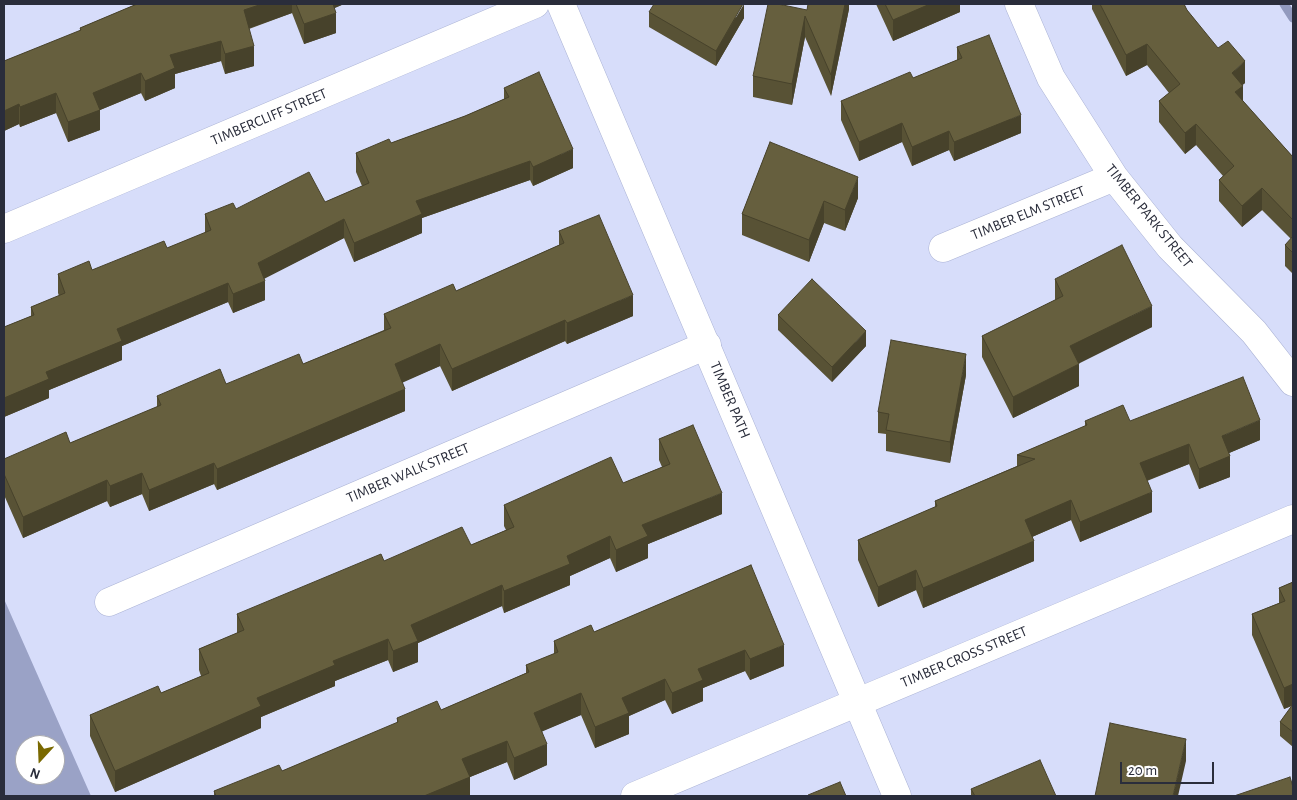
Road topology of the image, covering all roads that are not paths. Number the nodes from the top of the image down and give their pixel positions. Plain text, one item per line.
1 (535, 4) edge
2 (561, 4) edge
3 (1019, 4) edge
4 (1114, 178) junction
5 (4, 229) edge
6 (943, 248) dead end
7 (706, 345) junction
8 (1293, 382) edge
9 (1293, 519) edge
10 (109, 602) dead end
11 (857, 702) junction
12 (635, 796) edge
13 (897, 796) edge

1 - 5 street, TIMBERCLIFF STREET
2 - 7 street, TIMBER PATH
3 - 4 street, TIMBER PARK STREET
4 - 6 street, TIMBER ELM STREET
4 - 8 street, TIMBER PARK STREET
7 - 10 street, TIMBER WALK STREET
7 - 11 street, TIMBER PATH
9 - 11 street, TIMBER CROSS STREET
11 - 12 street, TIMBER CROSS STREET
11 - 13 street, TIMBER PATH

